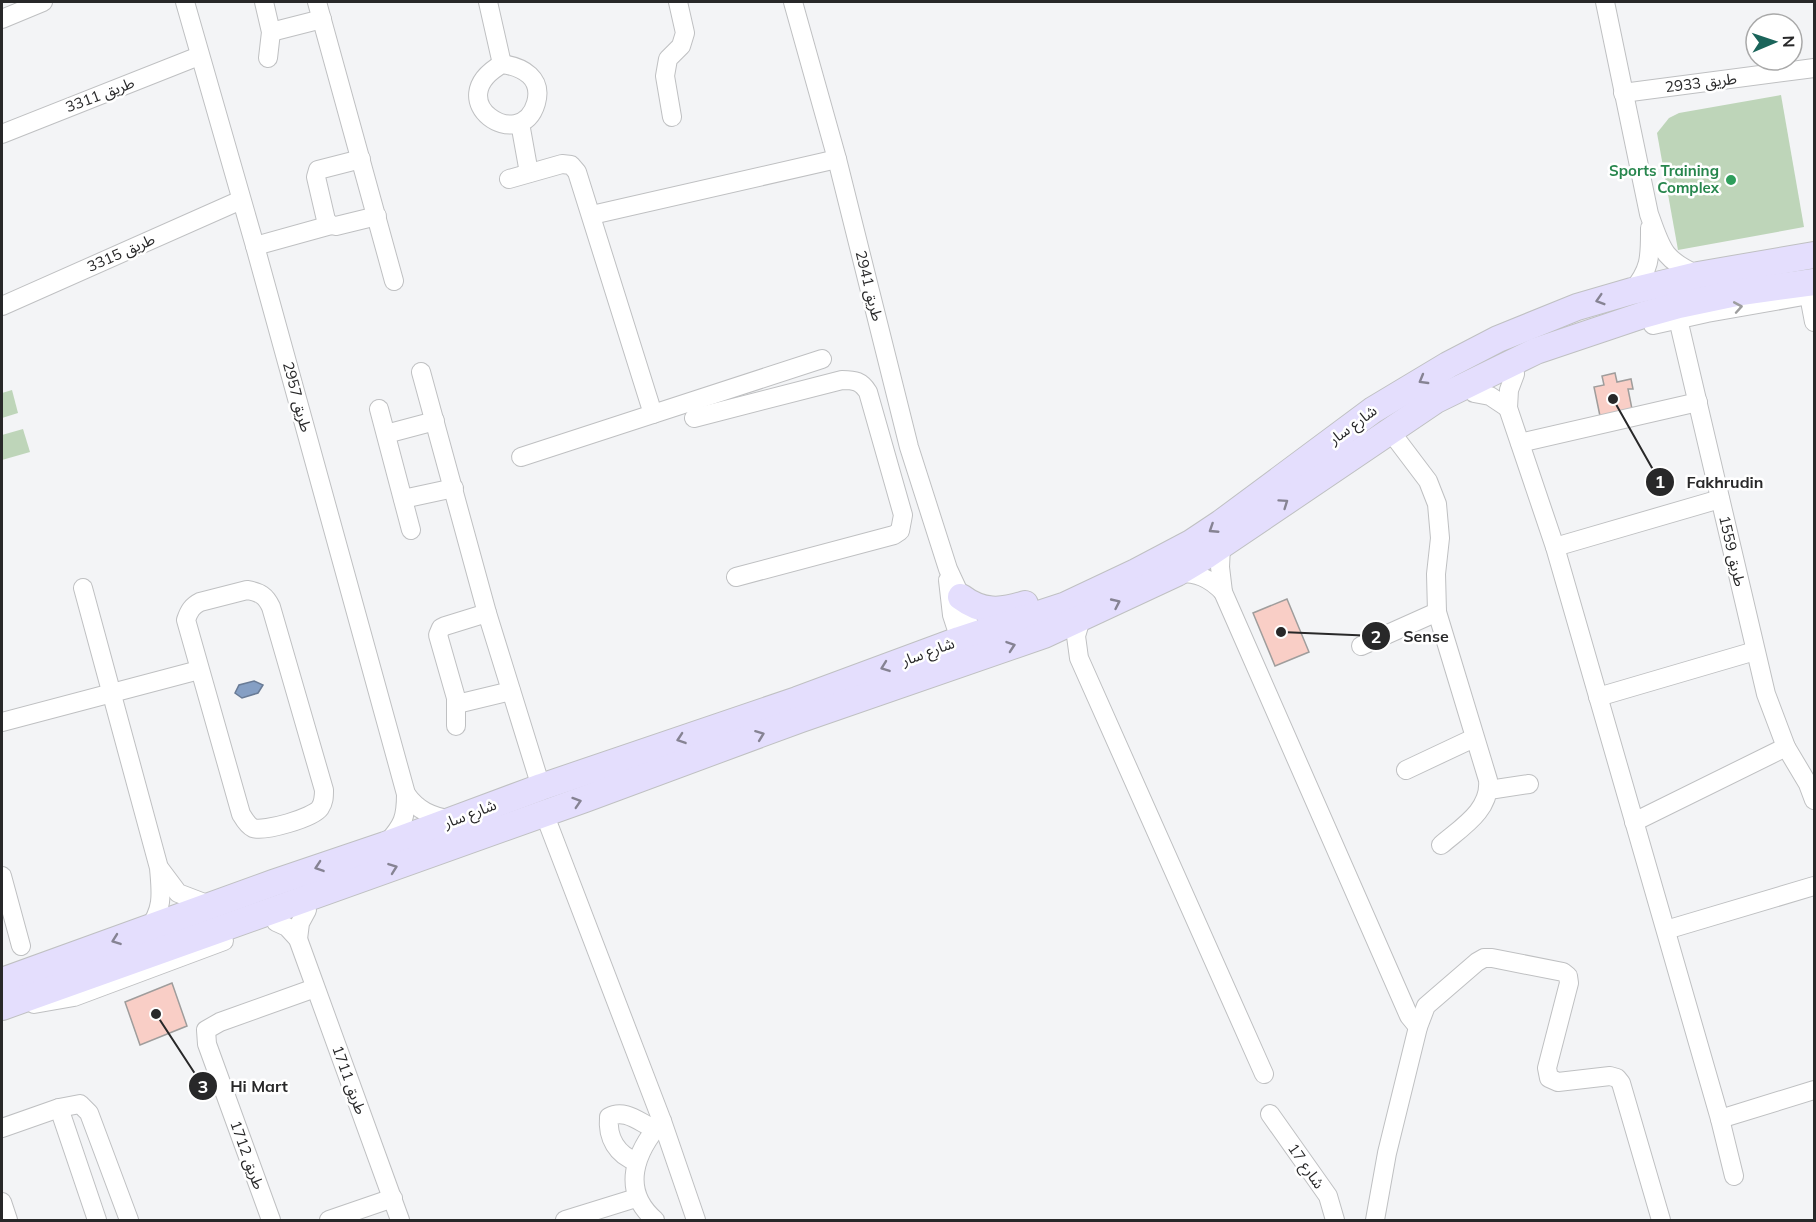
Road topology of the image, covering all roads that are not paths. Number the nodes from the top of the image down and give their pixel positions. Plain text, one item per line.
1 (43, 2) edge
2 (185, 2) edge
3 (264, 2) edge
4 (317, 2) edge
5 (488, 2) edge
6 (678, 2) edge
7 (793, 2) edge
8 (1605, 2) edge
9 (2, 19) edge
10 (322, 19) junction
11 (271, 32) junction
12 (199, 56) junction
13 (268, 58) dead end
14 (502, 64) junction
15 (1815, 68) edge
16 (1623, 93) junction
17 (672, 117) dead end
18 (520, 123) junction
19 (2, 134) edge
20 (361, 159) junction
21 (837, 159) junction
22 (529, 173) junction
23 (509, 179) dead end
24 (241, 200) junction
25 (1650, 214) junction
26 (592, 215) junction
27 (377, 216) junction
28 (331, 225) junction
29 (255, 246) junction
30 (1815, 255) edge
31 (1698, 275) junction
32 (394, 281) dead end
33 (1810, 287) edge
34 (1632, 291) junction
35 (2, 306) edge
36 (1678, 318) junction
37 (1815, 322) edge
38 (822, 360) dead end
39 (421, 372) dead end
40 (1515, 374) junction
41 (1474, 393) junction
42 (1698, 402) junction
43 (1508, 408) junction
44 (379, 409) dead end
45 (652, 414) junction
46 (694, 418) dead end
47 (435, 421) junction
48 (386, 434) junction
49 (1397, 440) junction
50 (1520, 443) junction
51 (909, 447) junction
52 (885, 453) junction
53 (521, 456) dead end
54 (1320, 478) junction
55 (453, 488) junction
56 (403, 499) junction
57 (1720, 499) junction
58 (411, 530) dead end
59 (1221, 546) junction
60 (1555, 547) junction
61 (948, 569) junction
62 (1177, 573) junction
63 (736, 577) dead end
64 (83, 588) dead end
65 (1104, 588) junction
66 (1223, 592) junction
67 (961, 597) junction
68 (1437, 612) junction
69 (488, 613) junction
70 (1081, 619) junction
71 (1044, 635) junction
72 (1361, 646) dead end
73 (969, 649) junction
74 (1755, 651) junction
75 (1079, 658) junction
76 (199, 670) junction
77 (511, 691) junction
78 (112, 692) junction
79 (1598, 697) junction
80 (457, 704) junction
81 (2, 722) edge
82 (456, 726) dead end
83 (1474, 738) junction
84 (1785, 747) junction
85 (1406, 770) dead end
86 (1529, 784) dead end
87 (541, 787) junction
88 (1489, 790) junction
89 (406, 794) junction
90 (1815, 800) edge
91 (544, 813) junction
92 (454, 820) junction
93 (1634, 822) junction
94 (385, 845) junction
95 (1441, 845) dead end
96 (159, 868) junction
97 (2, 876) edge
98 (364, 878) junction
99 (1815, 886) edge
100 (212, 906) junction
101 (307, 910) junction
102 (276, 922) junction
103 (148, 929) junction
104 (1666, 930) junction
105 (298, 939) junction
106 (21, 946) dead end
107 (2, 981) edge
108 (315, 988) junction
109 (2, 1007) edge
110 (1418, 1028) junction
111 (1264, 1074) dead end
112 (1815, 1090) edge
113 (59, 1108) junction
114 (1270, 1114) dead end
115 (1720, 1119) junction
116 (658, 1125) junction
117 (2, 1128) edge
118 (637, 1162) junction
119 (1734, 1176) dead end
120 (393, 1198) junction
121 (636, 1198) junction
122 (2, 1202) edge
123 (8, 1221) edge
124 (97, 1221) edge
125 (129, 1221) edge
126 (271, 1221) edge
127 (329, 1221) edge
128 (400, 1221) edge
129 (565, 1221) edge
130 (655, 1221) edge
131 (696, 1221) edge
132 (1335, 1221) edge
133 (1376, 1221) edge
134 (1661, 1221) edge

1 - 9 street
2 - 12 street, طريق 2957
3 - 11 street
4 - 10 street
5 - 14 street
6 - 17 street
7 - 21 street, طريق 2941
8 - 16 street
10 - 11 street
10 - 20 street
11 - 13 street
12 - 19 street, طريق 3311
12 - 24 street, طريق 2957
14 - 18 street
14 - 18 street
15 - 16 street, طريق 2933
16 - 25 street
18 - 22 street
20 - 27 street
20 - 28 street
21 - 26 street
21 - 51 street, طريق 2941
22 - 23 street
22 - 26 street
24 - 29 street, طريق 2957
24 - 35 street, طريق 3315
25 - 31 street
25 - 34 street
26 - 45 street
27 - 28 street
27 - 32 street
28 - 29 street
29 - 89 street, طريق 2957
30 - 31 street, شارع سار
31 - 34 street, شارع سار
36 -> 33 street
33 - 37 street
33 - 54 street, شارع سار
34 -> 65 street, شارع سار
36 - 40 street
36 - 42 street, طريق 1559
38 - 45 street
39 - 47 street
40 - 41 street
40 - 43 street
41 - 43 street
41 - 49 street
42 - 50 street
42 - 57 street, طريق 1559
43 - 50 street
44 - 48 street
45 - 53 street
46 - 52 street
47 - 48 street
47 - 55 street
48 - 56 street
49 - 54 street
49 - 68 street
50 - 60 street
51 - 52 street
51 - 61 street, طريق 2941
52 - 63 street
59 -> 54 street, شارع سار
55 - 56 street
55 - 69 street
56 - 58 street
57 - 60 street
57 - 74 street, طريق 1559
59 - 62 street, شارع سار
59 - 66 street
60 - 79 street
61 - 67 street, طريق 2941
61 - 73 street, طريق 2941
62 - 66 street
70 -> 62 street, شارع سار
64 - 78 street
65 - 67 street
65 - 73 street, شارع سار
66 - 110 street
67 - 73 street, طريق 2941
68 - 72 street
68 - 83 street
69 - 77 street
69 - 80 street
70 - 71 street, شارع سار
70 - 75 street
73 -> 71 street, شارع سار
71 - 75 street
73 -> 87 street, شارع سار
91 -> 73 street, شارع سار
74 - 79 street
74 - 84 street, طريق 1559
75 - 111 street
76 - 76 street
76 - 78 street
77 - 80 street
77 - 87 street
78 - 81 street
78 - 96 street
79 - 93 street
80 - 82 street
83 - 85 street
83 - 88 street
84 - 90 street, طريق 1559
84 - 93 street
86 - 88 street
87 - 92 street, شارع سار
88 - 95 street
89 - 92 street
89 - 94 street, طريق 2957
98 -> 91 street, شارع سار
91 - 116 street
92 - 94 street, شارع سار
93 - 104 street
94 -> 100 street, شارع سار
96 - 100 street
96 - 103 street
97 - 106 street
98 - 101 street
98 - 109 street, شارع سار
99 - 104 street
100 - 103 street, شارع سار
101 - 102 street
101 - 105 street
102 - 105 street
102 - 109 street
103 -> 107 street, شارع سار
104 - 115 street
105 - 108 street, طريق 1711
108 - 120 street, طريق 1711
108 - 126 street, طريق 1712
110 - 133 street
110 - 134 street
112 - 115 street
113 - 117 street
113 - 124 street
113 - 125 street
114 - 132 street, شارع 17
115 - 119 street
116 - 118 street
116 - 118 street
116 - 131 street
118 - 121 street
120 - 127 street
120 - 128 street, طريق 1711
121 - 129 street
121 - 130 street
122 - 123 street

